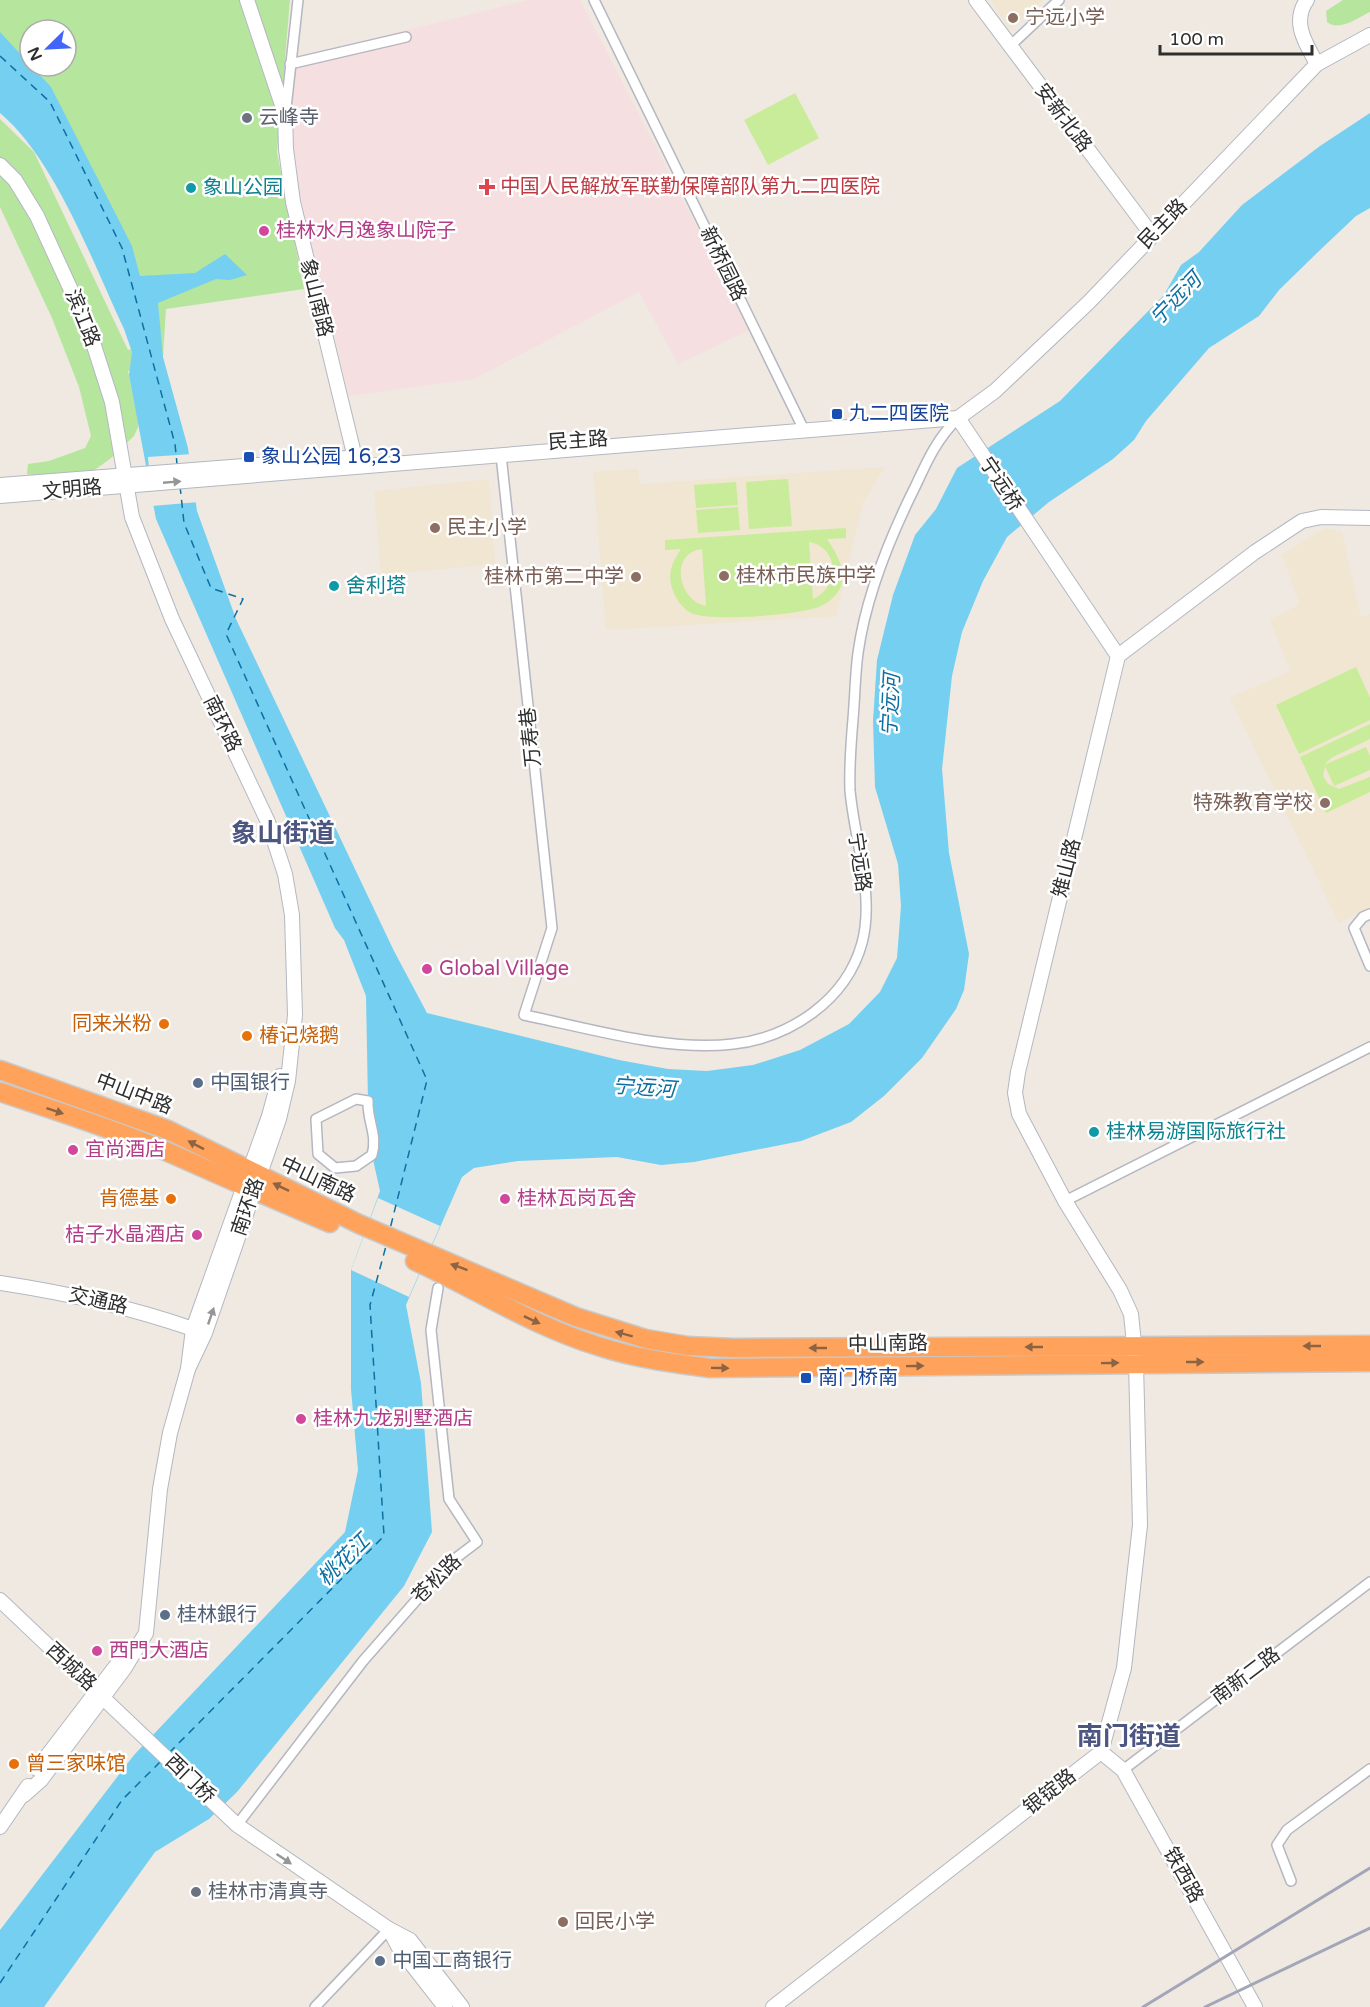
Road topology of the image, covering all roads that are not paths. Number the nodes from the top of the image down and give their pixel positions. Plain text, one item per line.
1 (247, 0) edge
2 (298, 0) edge
3 (594, 0) edge
4 (976, 0) edge
5 (1059, 0) edge
6 (1307, 0) edge
7 (1370, 34) edge
8 (406, 37) dead end
9 (1009, 47) junction
10 (290, 64) junction
11 (1317, 64) junction
12 (285, 114) junction
13 (0, 165) edge
14 (1152, 236) junction
15 (958, 418) junction
16 (803, 427) junction
17 (501, 455) junction
18 (355, 458) junction
19 (199, 474) junction
20 (125, 480) junction
21 (0, 485) edge
22 (0, 496) edge
23 (1370, 518) edge
24 (1118, 656) junction
25 (1370, 914) edge
26 (1370, 966) edge
27 (524, 1015) joint
28 (1370, 1047) edge
29 (0, 1070) edge
30 (0, 1092) edge
31 (335, 1168) joint
32 (251, 1182) junction
33 (1065, 1201) junction
34 (0, 1283) edge
35 (438, 1288) dead end
36 (193, 1329) junction
37 (1370, 1345) edge
38 (1135, 1354) junction
39 (1370, 1362) edge
40 (188, 1370) junction
41 (1370, 1582) edge
42 (0, 1600) edge
43 (99, 1693) junction
44 (143, 1734) joint
45 (1101, 1752) junction
46 (1370, 1769) edge
47 (1123, 1770) junction
48 (237, 1825) junction
49 (0, 1827) edge
50 (1291, 1881) dead end
51 (389, 1929) junction
52 (315, 2007) edge
53 (445, 2007) edge
54 (462, 2007) edge
55 (773, 2007) edge
56 (1255, 2007) edge

1 - 12 street, 象山南路
2 - 10 street
3 - 16 street, 新桥园路
4 - 9 street, 安新北路
5 - 9 street
6 - 11 street
7 - 11 street, 民主路
8 - 10 street
9 - 14 street, 安新北路
10 - 12 street
11 - 14 street, 民主路
12 - 18 street, 象山南路
13 - 20 street, 滨江路
14 - 15 street, 民主路
15 - 16 street, 民主路
15 - 24 street, 宁远桥
15 - 27 street, 宁远路
16 - 17 street, 民主路
16 - 18 street, 民主路
17 - 19 street, 民主路
17 - 27 street, 万寿巷
18 - 19 street, 民主路
19 - 20 street, 文明路
20 - 21 street, 文明路
20 - 22 street, 文明路
20 - 32 street, 南环路
23 - 24 street
24 - 33 street, 雉山路
25 - 26 street
28 - 33 street
32 -> 29 highway, 中山中路
30 -> 32 highway
31 - 31 street
32 - 36 street, 南环路
32 - 38 highway, 中山南路
40 -> 32 street, 南环路
33 - 38 street, 雉山路
34 - 36 street, 交通路
35 - 48 street, 苍松路
36 - 40 street, 南环路
37 -> 38 highway, 中山南路
38 -> 39 highway, 中山南路
38 - 45 street
40 - 43 street, 南环路
41 - 47 street, 南新二路
42 - 43 street, 西城路
43 - 44 street, 西城路
43 - 49 street, 南环路
44 - 48 street, 西门桥
45 - 47 street, 铁西路
45 - 55 street, 银锭路
46 - 50 street
47 - 56 street, 铁西路
48 -> 51 street, 西门桥
51 - 52 street
51 - 53 street
51 - 54 street, 西门桥

